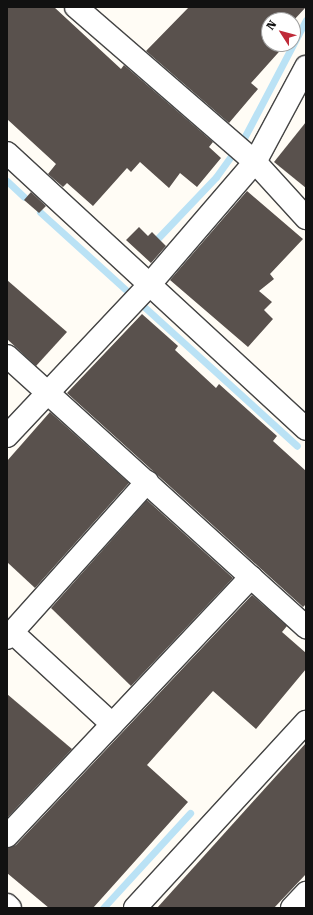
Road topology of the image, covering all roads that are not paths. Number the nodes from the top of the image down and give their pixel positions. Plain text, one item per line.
1 (76, 7) edge
2 (306, 67) edge
3 (7, 153) edge
4 (255, 162) junction
5 (306, 218) edge
6 (150, 284) junction
7 (7, 356) edge
8 (47, 391) junction
9 (306, 429) edge
10 (7, 436) edge
11 (147, 482) junction
12 (251, 577) junction
13 (306, 627) edge
14 (9, 635) edge
15 (306, 722) edge
16 (112, 724) junction
17 (7, 836) edge
18 (306, 893) edge
19 (7, 905) edge
20 (10, 908) edge
21 (135, 908) edge
22 (292, 908) edge

1 - 4 street
2 - 4 street
3 - 6 street
4 - 5 street
4 - 6 street
6 - 8 street
6 - 9 street
7 - 8 street
8 - 10 street
8 - 11 street
11 - 12 street
11 - 14 street
12 - 13 street
12 - 16 street
14 - 16 street
15 - 21 street
16 - 17 street
18 - 22 street
19 - 20 street

